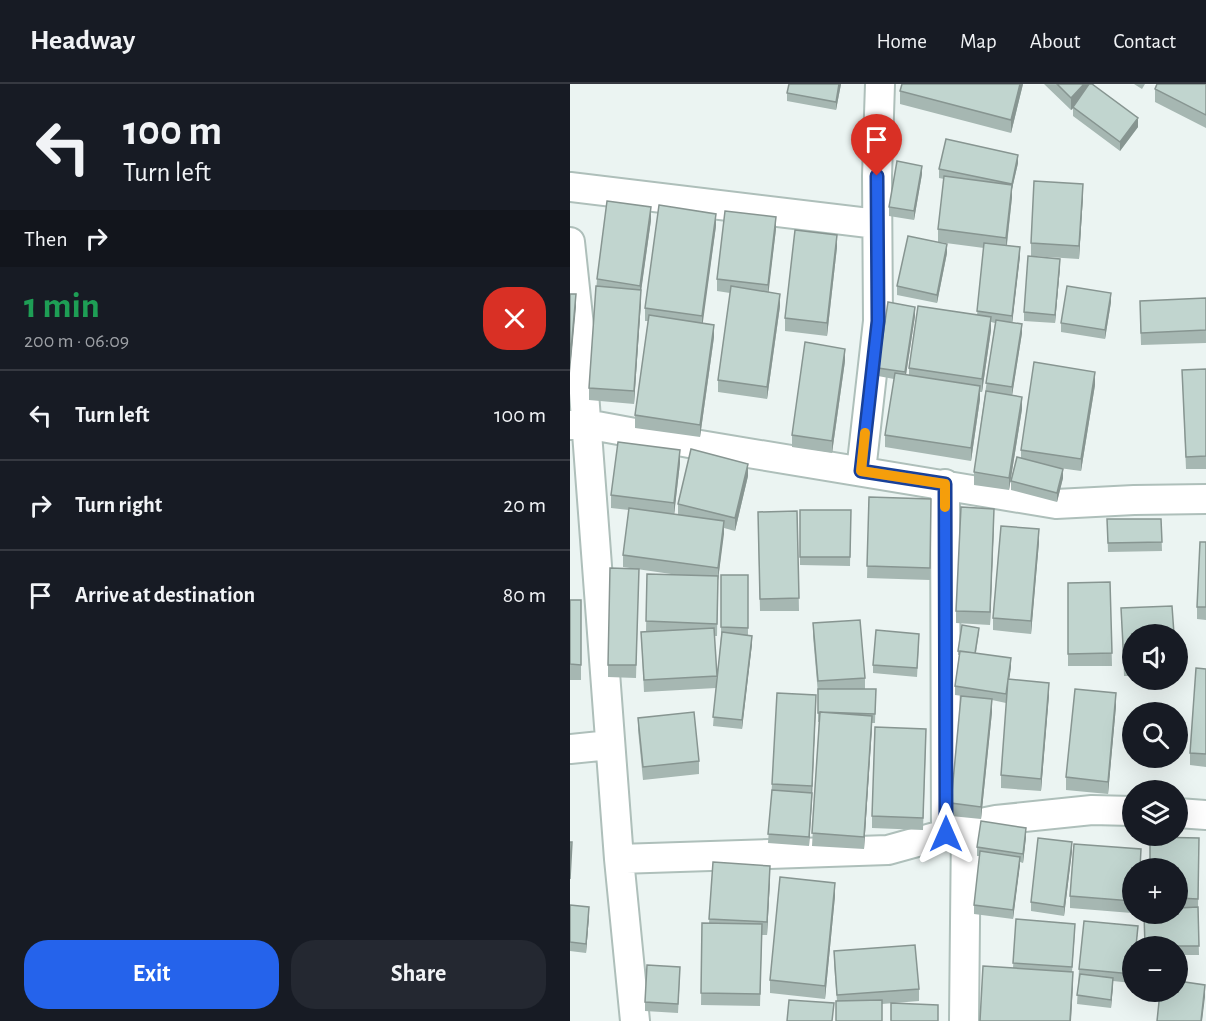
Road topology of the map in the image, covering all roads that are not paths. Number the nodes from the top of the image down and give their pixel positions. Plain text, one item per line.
1 (880, 84) edge
2 (570, 187) edge
3 (877, 224) junction
4 (570, 242) edge
5 (578, 424) edge
6 (861, 471) junction
7 (945, 484) junction
8 (1206, 499) edge
9 (610, 746) junction
10 (570, 748) edge
11 (1122, 811) edge
12 (1188, 814) edge
13 (1206, 815) edge
14 (956, 830) junction
15 (619, 859) junction
16 (635, 1021) edge
17 (964, 1021) edge

1 - 3 street
2 - 3 street
3 - 6 street
4 - 5 street
5 - 6 street
5 - 9 street
6 - 7 street
7 - 8 street
7 - 14 street
9 - 10 street
9 - 15 street
11 - 14 street
12 - 13 street
14 - 15 street
14 - 17 street
15 - 16 street

